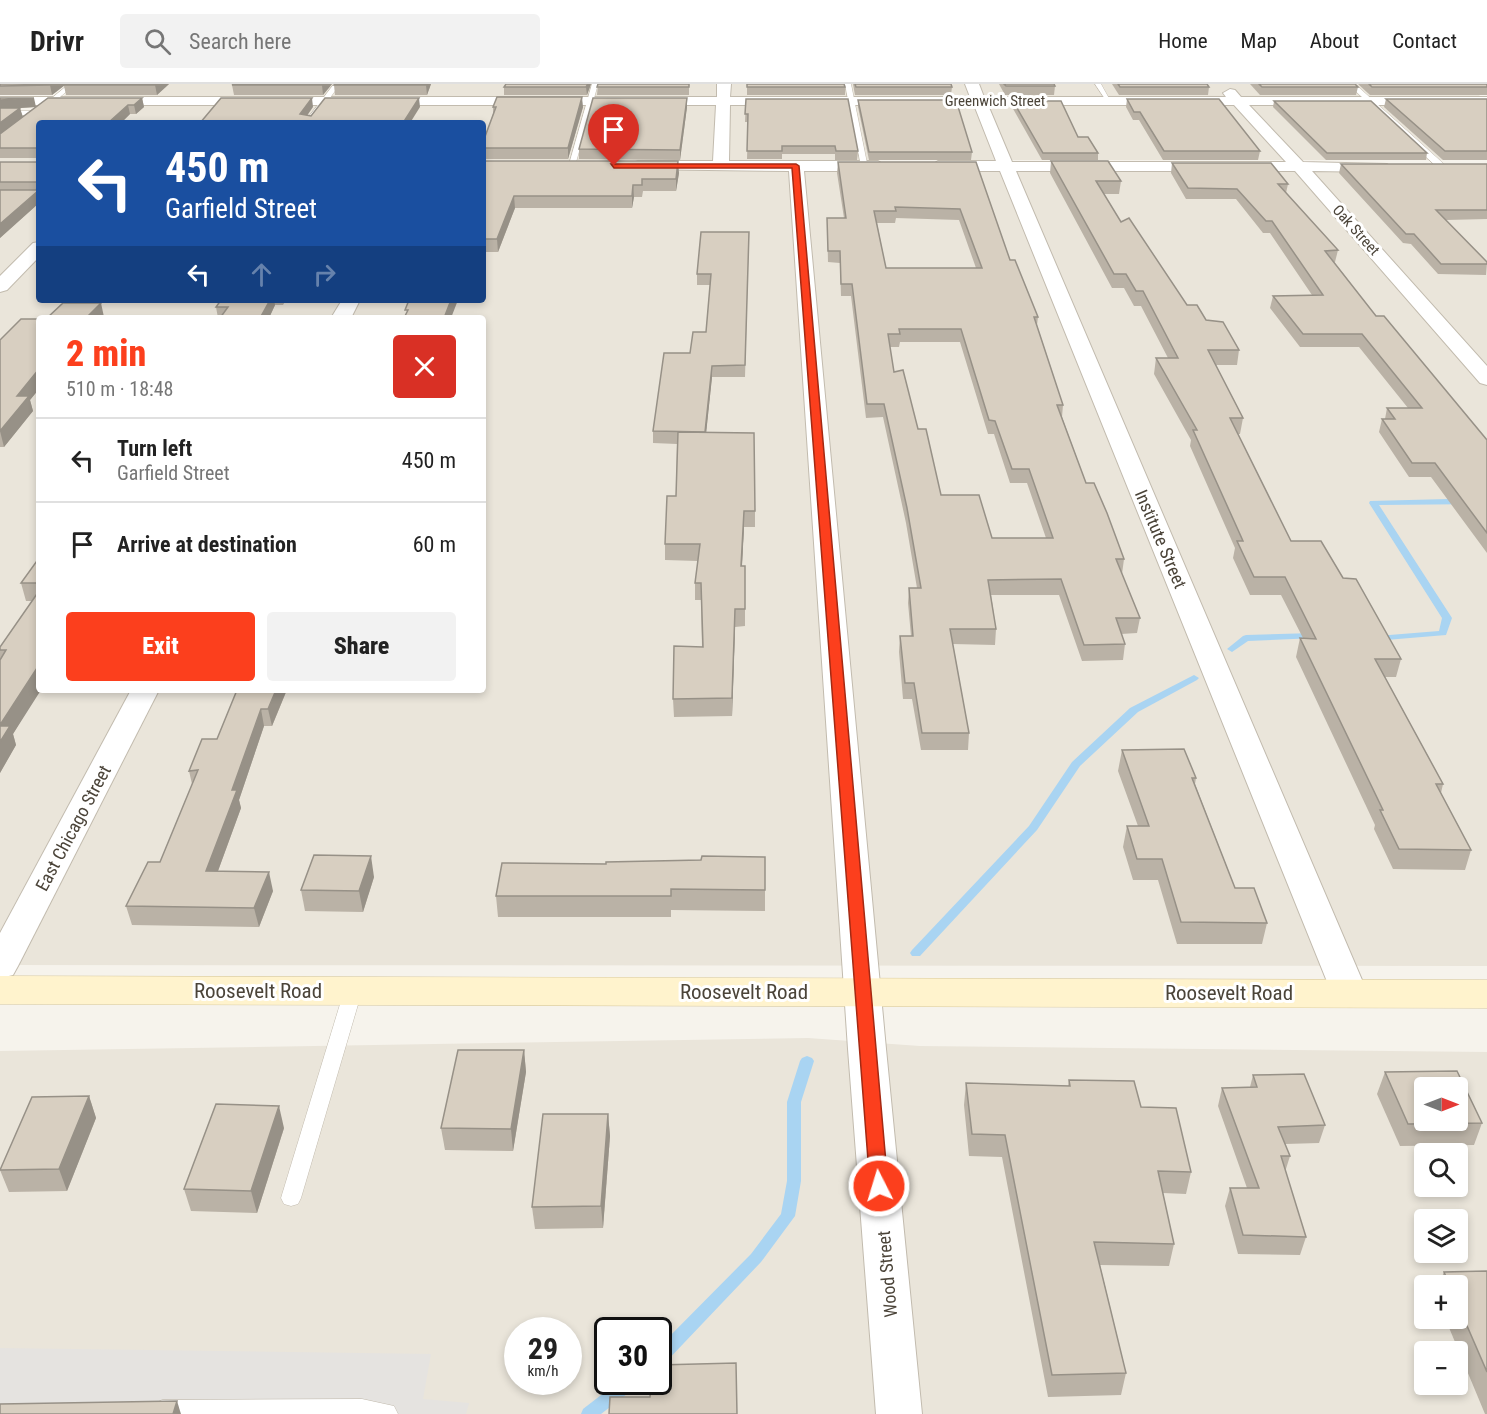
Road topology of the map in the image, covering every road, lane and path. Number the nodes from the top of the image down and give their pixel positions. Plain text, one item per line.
1 (73, 84) edge
2 (204, 84) edge
3 (337, 84) edge
4 (463, 84) edge
5 (595, 84) edge
6 (724, 84) edge
7 (848, 84) edge
8 (1098, 84) edge
9 (1222, 84) edge
10 (1351, 84) edge
11 (976, 92) edge
12 (1485, 95) edge
13 (51, 96) junction
14 (0, 101) edge
15 (187, 101) junction
16 (325, 101) junction
17 (455, 101) junction
18 (590, 101) junction
19 (723, 101) junction
20 (851, 101) junction
21 (1109, 101) junction
22 (1238, 101) junction
23 (1371, 101) junction
24 (37, 107) junction
25 (0, 113) edge
26 (447, 115) dead end
27 (171, 117) dead end
28 (28, 120) edge
29 (311, 120) edge
30 (571, 166) edge
31 (618, 166) edge
32 (721, 166) junction
33 (796, 166) junction
34 (865, 166) junction
35 (888, 166) edge
36 (923, 166) edge
37 (1006, 166) junction
38 (1299, 167) junction
39 (1395, 167) edge
40 (1419, 167) edge
41 (1448, 167) joint
42 (36, 251) edge
43 (0, 286) edge
44 (1487, 379) edge
45 (144, 693) edge
46 (0, 966) edge
47 (0, 990) edge
48 (353, 991) junction
49 (862, 992) junction
50 (1350, 994) junction
51 (1487, 994) edge
52 (291, 1198) dead end
53 (140, 1411) edge
54 (386, 1414) edge
55 (899, 1414) edge

1 - 13 lane
2 - 15 street
3 - 16 lane
4 - 17 street
5 - 18 lane
6 - 19 street
7 - 20 lane
8 - 21 lane
9 - 22 street, Oak Street
10 - 23 lane
11 - 20 street, Greenwich Street
11 - 21 street, Greenwich Street
11 - 37 street, Institute Street
12 - 23 street, Greenwich Street
13 - 15 street, Greenwich Street
13 - 24 street, Greenwich Street
14 - 24 street, Greenwich Street
15 - 16 street, Greenwich Street
15 - 27 street
16 - 17 street, Greenwich Street
16 - 29 lane
17 - 18 street, Greenwich Street
17 - 26 street
18 - 19 street, Greenwich Street
18 - 30 lane
19 - 20 street, Greenwich Street
19 - 32 street
20 - 34 lane
21 - 22 street, Greenwich Street
22 - 23 street, Greenwich Street
22 - 38 street, Oak Street
23 - 41 lane
24 - 25 lane
24 - 28 lane
31 - 32 street
32 - 33 street
33 - 34 street
33 - 49 street, Wood Street
34 - 35 street
36 - 37 street
37 - 38 street
37 - 50 street, Institute Street
38 - 39 street
38 - 44 street, Oak Street
40 - 41 street
42 - 43 street
45 - 46 street, East Chicago Street
47 - 48 street, Roosevelt Road
48 - 49 street, Roosevelt Road
48 - 52 lane
49 - 50 street, Roosevelt Road
49 - 55 street, Wood Street
50 - 51 street, Roosevelt Road
53 - 54 lane

